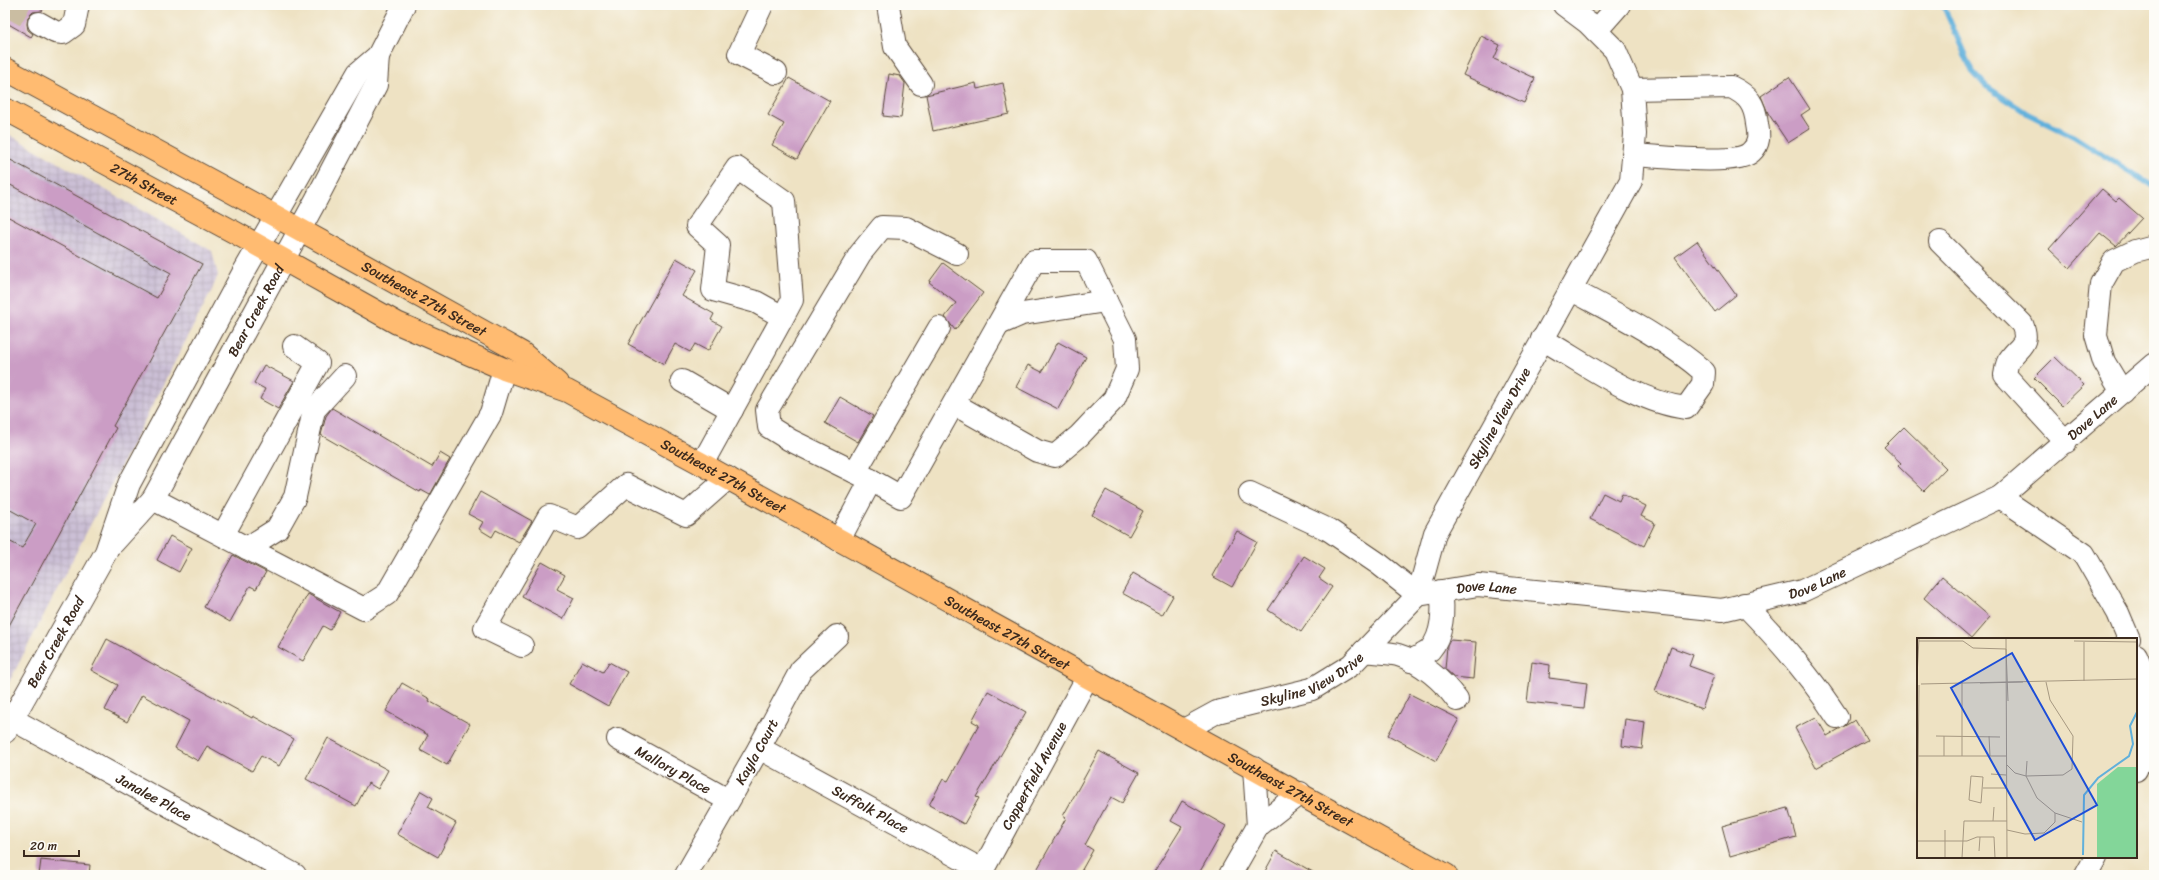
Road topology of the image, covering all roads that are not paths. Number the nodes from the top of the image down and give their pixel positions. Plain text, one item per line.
1 (78, 5) edge
2 (404, 5) edge
3 (762, 5) edge
4 (888, 5) edge
5 (1564, 5) edge
6 (1619, 5) edge
7 (39, 23) tunnel mouth
8 (1596, 31) junction
9 (378, 56) junction
10 (5, 69) edge
11 (776, 74) dead end
12 (921, 84) dead end
13 (1632, 89) junction
14 (5, 109) edge
15 (1633, 155) junction
16 (276, 216) junction
17 (300, 230) junction
18 (1940, 242) dead end
19 (259, 246) junction
20 (2154, 246) edge
21 (957, 254) dead end
22 (284, 260) junction
23 (1570, 289) junction
24 (1106, 301) junction
25 (783, 316) junction
26 (999, 324) junction
27 (939, 328) dead end
28 (1542, 340) junction
29 (294, 346) dead end
30 (2154, 364) edge
31 (504, 369) junction
32 (345, 376) dead end
33 (682, 381) dead end
34 (567, 391) junction
35 (2122, 392) junction
36 (954, 404) junction
37 (732, 410) junction
38 (2066, 442) junction
39 (702, 464) junction
40 (863, 476) junction
41 (728, 478) junction
42 (1250, 493) dead end
43 (2000, 497) junction
44 (153, 499) junction
45 (223, 535) junction
46 (838, 540) junction
47 (247, 548) junction
48 (106, 552) junction
49 (1441, 592) junction
50 (1418, 595) junction
51 (1744, 604) junction
52 (837, 636) dead end
53 (2129, 638) edge
54 (522, 646) dead end
55 (1364, 651) junction
56 (2137, 657) edge
57 (1411, 661) junction
58 (1088, 676) junction
59 (1457, 700) dead end
60 (1837, 717) dead end
61 (8, 725) edge
62 (1184, 730) junction
63 (618, 739) dead end
64 (759, 748) junction
65 (2137, 767) edge
66 (1254, 768) junction
67 (1300, 793) junction
68 (728, 800) junction
69 (1258, 826) junction
70 (2095, 858) edge
71 (1435, 872) edge
72 (981, 873) edge
73 (295, 875) edge
74 (686, 875) edge
75 (1230, 875) edge
76 (2086, 875) edge

1 - 7 street
2 - 9 street, Bear Creek Road
3 - 11 street
4 - 12 street
5 - 8 street, Skyline View Drive
6 - 8 street
8 - 13 street, Skyline View Drive
9 - 16 street, Bear Creek Road
9 - 17 street, Bear Creek Road
10 - 16 main road
13 - 15 street, Skyline View Drive
13 - 15 street
14 - 19 main road, 27th Street
15 - 23 street, Skyline View Drive
16 - 17 main road, Southeast 27th Street
16 - 19 street, Bear Creek Road
17 - 22 street, Bear Creek Road
17 - 34 main road, Southeast 27th Street
18 - 38 street
19 - 22 main road, 27th Street
19 - 48 street, Bear Creek Road
20 - 35 street
21 - 40 street
22 - 31 main road, Southeast 27th Street
22 - 44 street, Bear Creek Road
23 - 28 street, Skyline View Drive
23 - 28 street
24 - 26 street
24 - 26 street
24 - 36 street
25 - 25 street
25 - 37 street
26 - 36 street
27 - 40 street
28 - 50 street, Skyline View Drive
29 - 45 street
30 - 35 street, Dove Lane
31 - 34 main road, Southeast 27th Street
31 - 47 street
32 - 47 street
33 - 37 street
34 - 39 main road, Southeast 27th Street
35 - 38 street, Dove Lane
36 - 40 street
37 - 39 street
38 - 43 street, Dove Lane
39 - 41 main road, Southeast 27th Street
40 - 46 street
41 - 46 main road, Southeast 27th Street
41 - 54 street
42 - 50 street
43 - 51 street, Dove Lane
43 - 53 street
44 - 45 street
44 - 48 street, Bear Creek Road
45 - 47 street
46 - 58 main road, Southeast 27th Street
48 - 61 street, Bear Creek Road
49 - 50 street, Dove Lane
49 - 51 street, Dove Lane
49 - 57 street
50 - 55 street, Skyline View Drive
51 - 60 street
52 - 64 street, Kayla Court
55 - 57 street
55 - 62 street, Skyline View Drive
56 - 65 street
57 - 59 street
58 - 62 main road, Southeast 27th Street
58 - 72 street, Copperfield Avenue
61 - 73 street, Janalee Place
62 - 66 main road, Southeast 27th Street
63 - 68 street, Mallory Place
64 - 68 street, Kayla Court
64 - 72 street, Suffolk Place
66 - 67 main road, Southeast 27th Street
66 - 69 street
67 - 69 street
67 - 71 main road, Southeast 27th Street
68 - 74 street, Kayla Court
69 - 75 street
70 - 76 street

